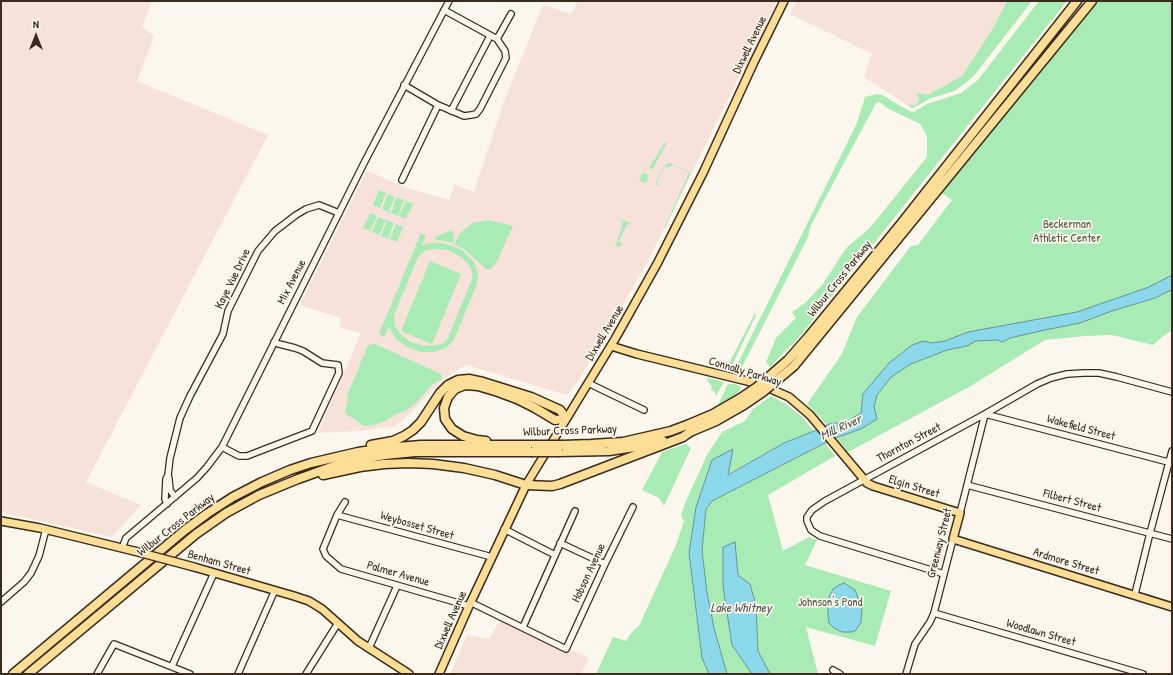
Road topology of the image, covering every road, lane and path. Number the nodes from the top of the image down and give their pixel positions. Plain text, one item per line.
1 (449, 1) edge
2 (784, 1) edge
3 (1077, 1) edge
4 (1092, 1) edge
5 (444, 10) junction
6 (511, 14) dead end
7 (490, 36) junction
8 (497, 39) junction
9 (404, 85) junction
10 (438, 105) junction
11 (451, 111) junction
12 (402, 180) dead end
13 (339, 212) junction
14 (274, 342) junction
15 (610, 346) junction
16 (791, 363) junction
17 (588, 383) junction
18 (1172, 392) edge
19 (644, 410) dead end
20 (985, 414) junction
21 (565, 419) junction
22 (689, 429) junction
23 (517, 445) junction
24 (222, 447) junction
25 (533, 448) junction
26 (1172, 452) edge
27 (332, 458) junction
28 (1171, 463) edge
29 (168, 475) junction
30 (298, 479) junction
31 (863, 480) junction
32 (526, 485) junction
33 (967, 486) junction
34 (175, 497) junction
35 (345, 502) dead end
36 (167, 504) junction
37 (633, 507) dead end
38 (575, 511) dead end
39 (960, 512) junction
40 (337, 515) junction
41 (1, 521) edge
42 (46, 529) junction
43 (504, 529) junction
44 (1150, 533) junction
45 (953, 539) junction
46 (1172, 539) edge
47 (560, 543) junction
48 (122, 548) junction
49 (555, 555) junction
50 (492, 558) junction
51 (605, 564) junction
52 (214, 573) junction
53 (944, 574) junction
54 (397, 586) junction
55 (275, 590) junction
56 (1134, 594) junction
57 (1, 602) edge
58 (469, 604) junction
59 (1172, 607) edge
60 (934, 613) junction
61 (338, 623) junction
62 (522, 627) junction
63 (369, 648) junction
64 (566, 649) joint
65 (172, 666) junction
66 (833, 670) dead end
67 (13, 674) edge
68 (28, 674) edge
69 (97, 674) edge
70 (190, 674) edge
71 (238, 674) edge
72 (306, 674) edge
73 (409, 674) edge
74 (439, 674) edge
75 (840, 674) edge
76 (906, 674) edge
77 (1143, 674) edge

1 - 5 street, Mix Avenue
2 - 15 main road, Dixwell Avenue
3 - 16 highway, Wilbur Cross Parkway
4 - 16 highway, Wilbur Cross Parkway
5 - 7 street
5 - 9 street, Mix Avenue
6 - 8 street
7 - 8 street
7 - 11 street
8 - 11 street
9 - 10 street
9 - 13 street, Mix Avenue
10 - 11 street
10 - 12 street
13 - 14 street, Mix Avenue
13 - 29 street, Kaye Vue Drive
14 - 24 street, Mix Avenue
14 - 24 street
15 - 17 main road, Dixwell Avenue
15 - 31 main road, Connolly Parkway
16 - 22 highway, Wilbur Cross Parkway, bridge
17 - 19 street
17 - 21 main road, Dixwell Avenue
18 - 20 street, Thornton Street
20 - 28 street, Wakefield Street
20 - 31 street, Thornton Street
20 - 33 street, Greenway Street
21 - 23 highway
21 - 27 highway
21 - 32 main road, Dixwell Avenue
22 - 25 highway, Wilbur Cross Parkway, bridge
22 - 25 highway, Wilbur Cross Parkway, bridge
22 - 32 highway
23 - 25 highway, Wilbur Cross Parkway
23 - 27 highway, Wilbur Cross Parkway
24 - 34 street, Mix Avenue
25 - 30 highway, Wilbur Cross Parkway
26 - 28 street
27 - 67 highway, Wilbur Cross Parkway
28 - 44 street
29 - 34 street, Kaye Vue Drive
29 - 36 street, Kaye Vue Drive
30 - 32 highway
30 - 68 highway, Wilbur Cross Parkway
31 - 39 main road, Elgin Street
31 - 53 street, Thornton Street
32 - 43 main road, Dixwell Avenue
33 - 39 street, Greenway Street
33 - 44 street, Filbert Street
34 - 36 street, Mix Avenue
35 - 40 street
36 - 48 street, Mix Avenue
37 - 51 street, Hobson Avenue
38 - 47 street
39 - 45 main road, Greenway Street
40 - 50 street, Weybosset Street
40 - 54 street, Palmer Avenue
41 - 42 main road, Benham Street
42 - 48 main road, Benham Street
42 - 57 street
43 - 49 street
43 - 50 main road, Dixwell Avenue
44 - 46 street, Filbert Street
44 - 56 street
45 - 53 street, Greenway Street
45 - 56 main road, Ardmore Street
47 - 49 street
47 - 51 street
48 - 52 main road, Benham Street, bridge
49 - 62 street
50 - 58 main road, Dixwell Avenue
51 - 64 street, Hobson Avenue
52 - 55 main road, Benham Street
52 - 65 street
53 - 60 street, Greenway Street
54 - 58 street, Palmer Avenue
54 - 63 street
55 - 61 main road, Benham Street
55 - 71 street
56 - 59 main road, Ardmore Street
58 - 62 street, Palmer Avenue
58 - 74 main road, Dixwell Avenue
60 - 76 street, Greenway Street
60 - 77 street, Woodlawn Street
61 - 63 main road, Benham Street
61 - 72 street
62 - 64 street, Palmer Avenue
63 - 73 main road, Benham Street
65 - 69 street
65 - 70 street
66 - 75 street

